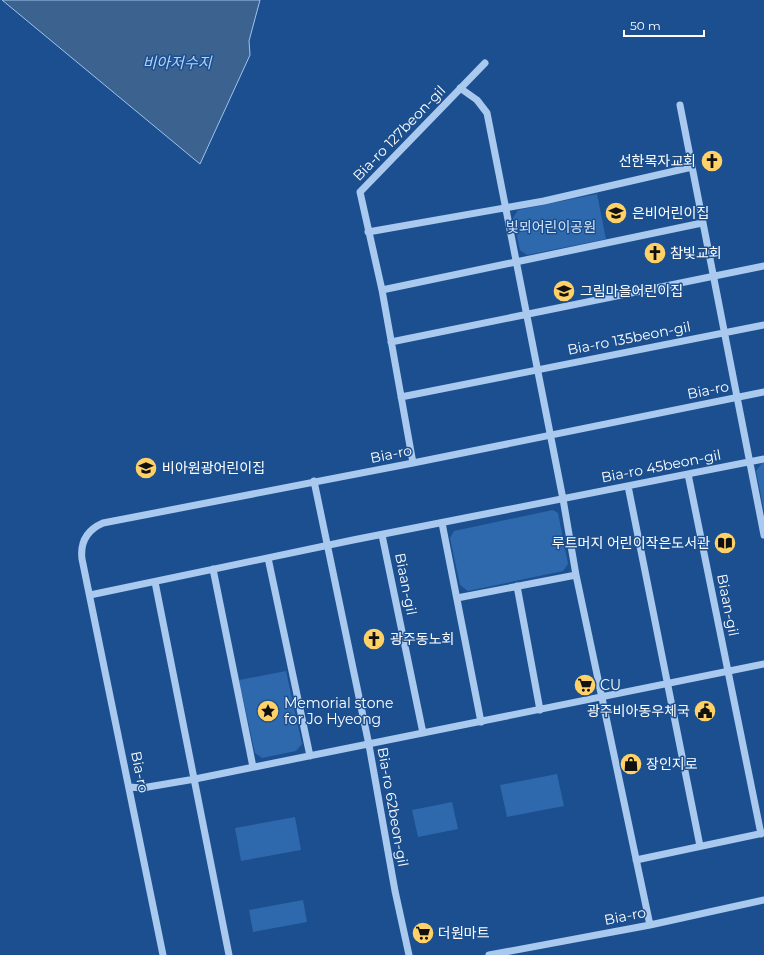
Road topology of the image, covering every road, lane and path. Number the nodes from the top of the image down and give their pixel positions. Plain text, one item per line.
1 (485, 63) dead end
2 (460, 88) junction
3 (680, 105) dead end
4 (692, 167) junction
5 (505, 208) junction
6 (702, 223) junction
7 (368, 232) junction
8 (516, 262) junction
9 (764, 266) edge
10 (714, 277) junction
11 (382, 290) junction
12 (527, 315) junction
13 (764, 325) edge
14 (725, 332) junction
15 (391, 342) junction
16 (538, 369) junction
17 (764, 392) edge
18 (401, 397) junction
19 (737, 398) junction
20 (550, 434) junction
21 (764, 459) edge
22 (749, 462) junction
23 (413, 463) junction
24 (688, 474) junction
25 (314, 481) junction
26 (628, 486) junction
27 (564, 499) junction
28 (442, 523) junction
29 (382, 535) junction
30 (764, 535) edge
31 (327, 546) junction
32 (268, 558) junction
33 (213, 569) junction
34 (576, 575) junction
35 (155, 582) junction
36 (517, 586) junction
37 (90, 595) junction
38 (456, 598) junction
39 (764, 664) edge
40 (728, 671) junction
41 (668, 683) junction
42 (601, 697) junction
43 (540, 710) junction
44 (481, 722) junction
45 (423, 733) junction
46 (369, 745) junction
47 (310, 756) junction
48 (253, 767) junction
49 (195, 779) junction
50 (130, 787) junction
51 (762, 834) edge
52 (700, 846) junction
53 (636, 860) junction
54 (764, 900) edge
55 (650, 925) junction
56 (163, 955) edge
57 (229, 955) edge
58 (409, 955) edge
59 (489, 955) edge

1 - 2 street, Bia-ro 127beon-gil
2 - 5 street
2 - 7 street, Bia-ro 127beon-gil
3 - 4 street
4 - 5 street
4 - 6 street
5 - 7 street
5 - 8 street
6 - 8 street
6 - 10 street
7 - 11 street, Bia-ro 127beon-gil
8 - 11 street
8 - 12 street
9 - 10 street
10 - 12 street
10 - 14 street
11 - 15 street, Bia-ro 127beon-gil
12 - 15 street
12 - 16 street
13 - 14 street, Bia-ro 135beon-gil
14 - 16 street, Bia-ro 135beon-gil
14 - 19 street
15 - 18 street, Bia-ro 127beon-gil
16 - 18 street
16 - 20 street
17 - 19 street, Bia-ro
18 - 23 street, Bia-ro 127beon-gil
19 - 20 street, Bia-ro
19 - 22 street
20 - 23 street, Bia-ro
20 - 27 street
21 - 22 street, Bia-ro 45beon-gil
22 - 24 street, Bia-ro 45beon-gil
22 - 30 street
23 - 25 street, Bia-ro
24 - 26 street, Bia-ro 45beon-gil
24 - 40 street, Biaan-gil
25 - 31 street, Bia-ro 62beon-gil
25 - 37 street, Bia-ro
26 - 27 street, Bia-ro 45beon-gil
26 - 41 street
27 - 28 street
27 - 34 street
28 - 29 street
28 - 38 street
29 - 31 street
29 - 45 street, Biaan-gil
31 - 32 street
31 - 46 street, Bia-ro 62beon-gil
32 - 33 street
32 - 47 street
33 - 35 street
33 - 48 street
34 - 36 street
34 - 42 street
35 - 37 street
35 - 49 street
36 - 38 street
36 - 43 street
37 - 50 street, Bia-ro
38 - 44 street
39 - 40 street
40 - 41 street
40 - 51 street, Biaan-gil
41 - 42 street
41 - 52 street
42 - 43 street
42 - 53 street
43 - 44 street
44 - 45 street
45 - 46 street
46 - 47 street
46 - 58 street, Bia-ro 62beon-gil
47 - 48 street
48 - 49 street
49 - 50 street
49 - 57 street
50 - 56 street, Bia-ro
51 - 52 street
52 - 53 street
53 - 55 street
54 - 55 street, Bia-ro
55 - 59 street, Bia-ro

